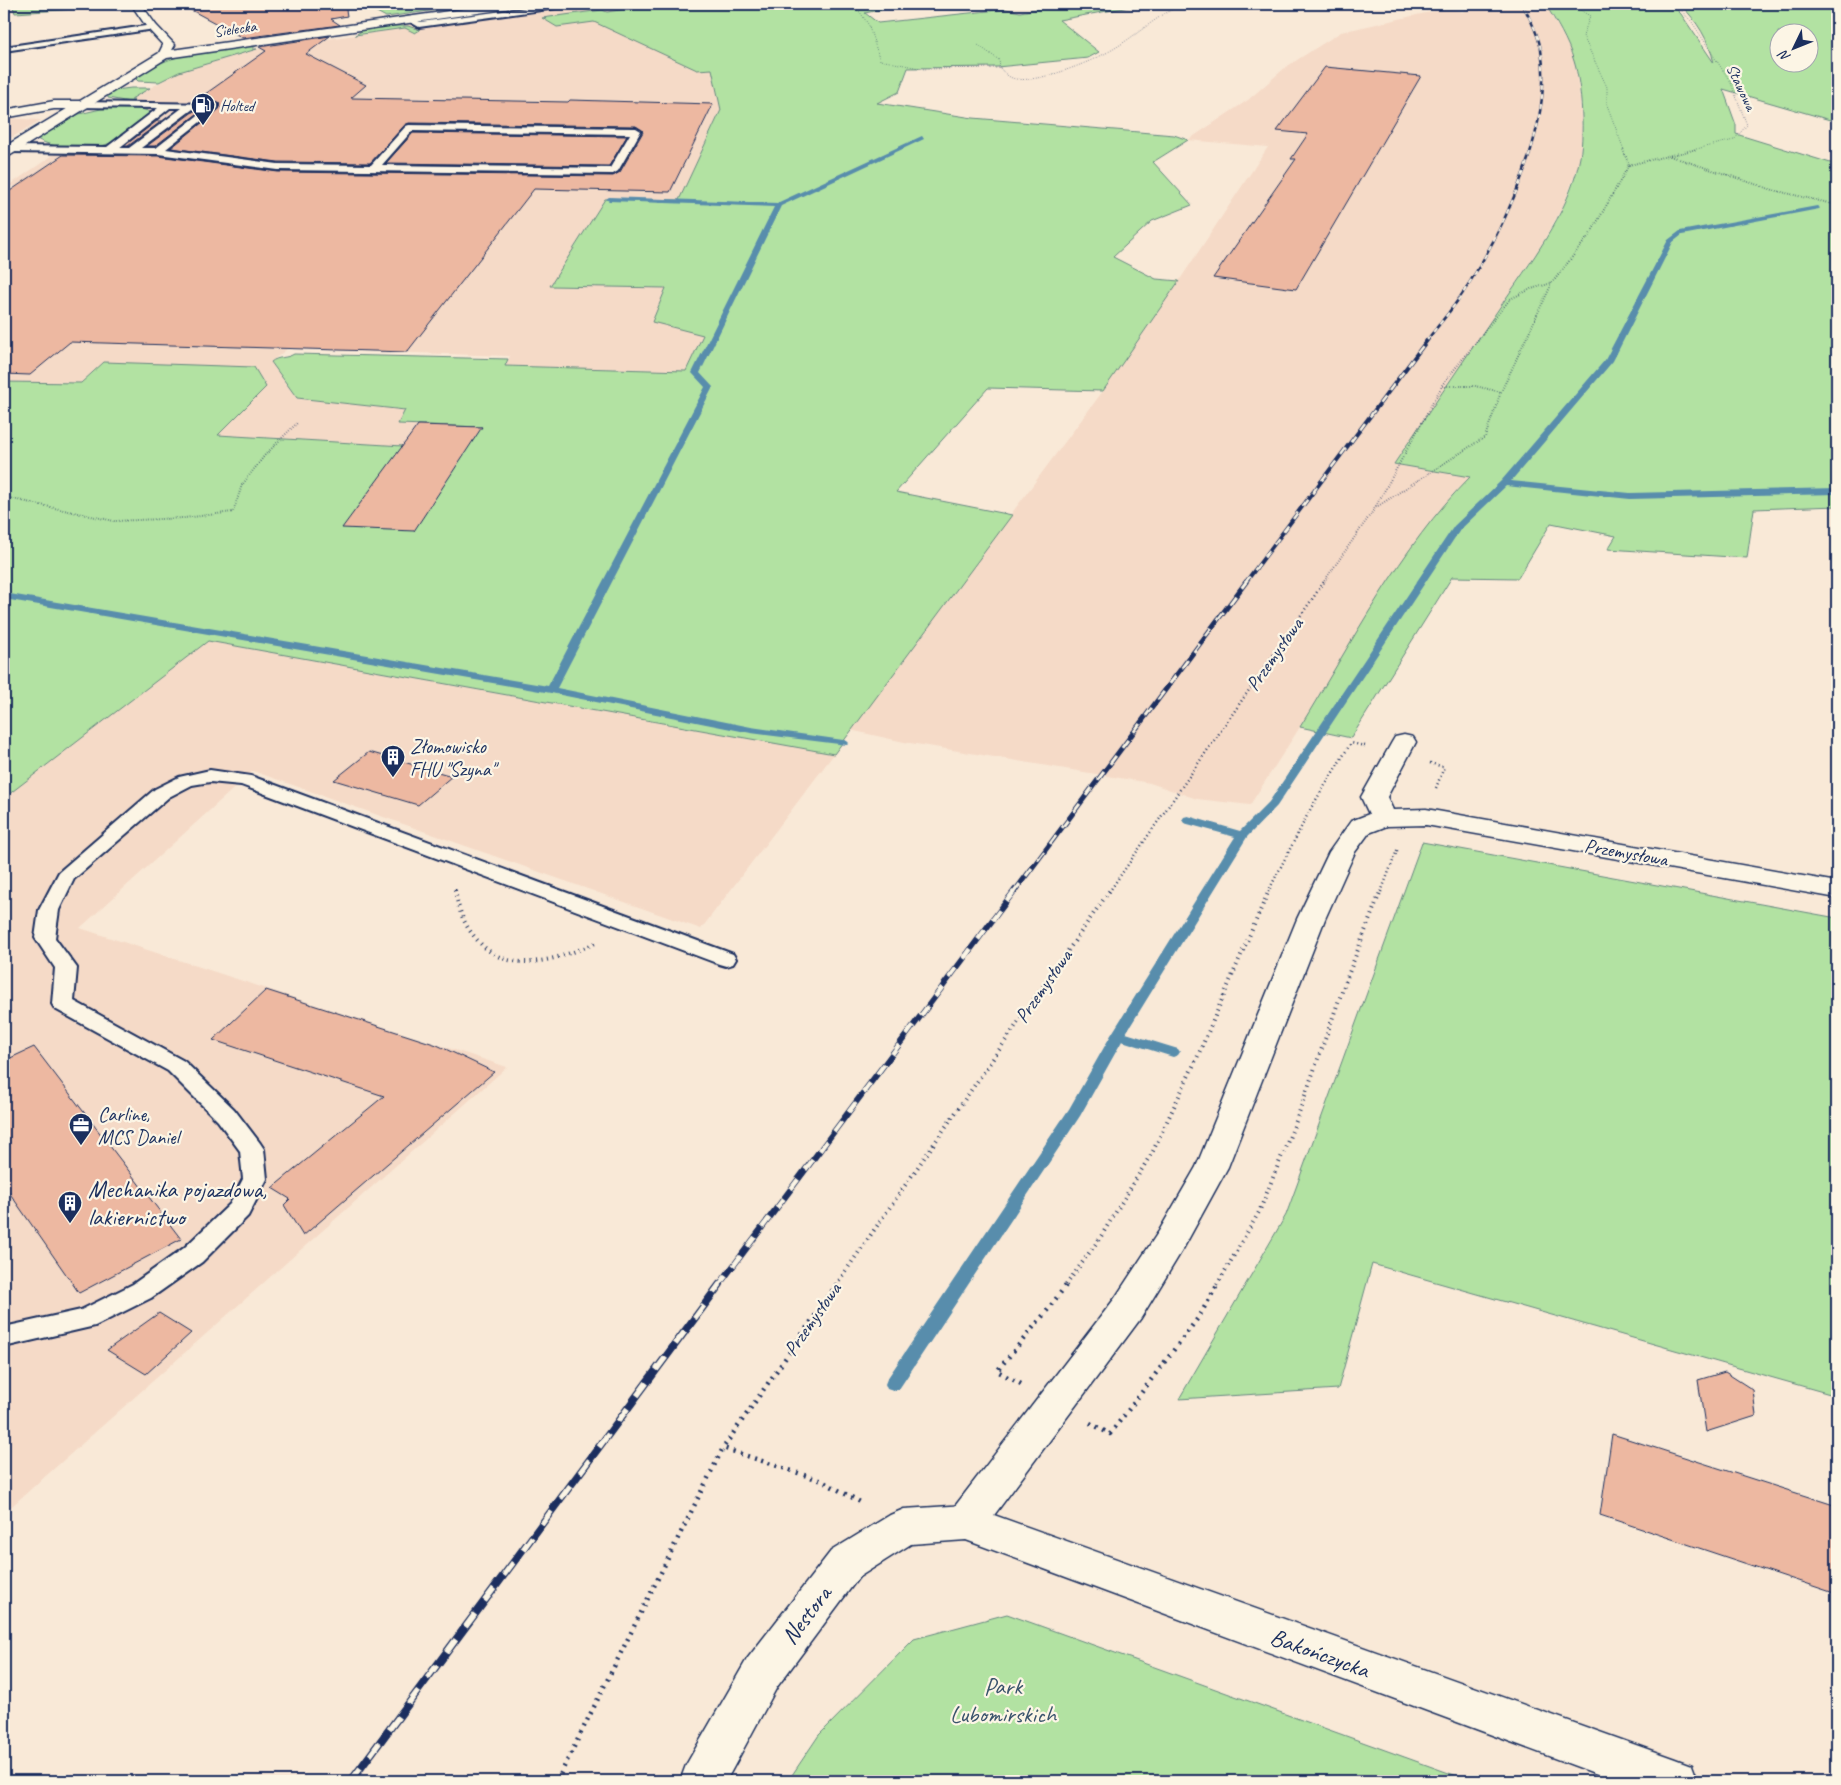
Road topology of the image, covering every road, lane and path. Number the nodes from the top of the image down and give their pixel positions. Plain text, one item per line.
1 (136, 4) edge
2 (519, 4) edge
3 (570, 4) edge
4 (846, 4) edge
5 (1183, 4) edge
6 (1570, 4) edge
7 (1675, 4) edge
8 (409, 19) junction
9 (152, 27) junction
10 (57, 32) dead end
11 (978, 45) dead end
12 (4, 49) edge
13 (164, 55) junction
14 (1000, 68) junction
15 (79, 105) junction
16 (167, 106) junction
17 (191, 106) junction
18 (4, 114) edge
19 (7, 151) edge
20 (108, 151) junction
21 (131, 151) junction
22 (158, 151) junction
23 (1669, 156) junction
24 (1629, 165) junction
25 (373, 169) junction
26 (1837, 206) edge
27 (1552, 282) junction
28 (1442, 386) junction
29 (1501, 392) junction
30 (297, 423) dead end
31 (4, 497) edge
32 (1375, 508) junction
33 (1400, 748) junction
34 (1436, 793) dead end
35 (1392, 831) junction
36 (462, 860) junction
37 (1837, 890) edge
38 (638, 925) junction
39 (726, 959) dead end
40 (4, 1337) edge
41 (1056, 1403) junction
42 (723, 1448) junction
43 (966, 1522) junction
44 (904, 1527) junction
45 (557, 1781) edge
46 (702, 1781) edge
47 (1675, 1781) edge

1 - 9 street
2 - 8 street, Sielecka
3 - 8 lane
4 - 14 path
5 - 14 path
6 - 24 path
7 - 23 path, Stawowa
8 - 13 street, Sielecka
9 - 10 lane
9 - 12 lane
9 - 13 street
11 - 14 path
13 - 15 street
15 - 16 lane
15 - 18 street
15 - 19 street
16 - 17 lane
16 - 20 lane
17 - 21 lane
17 - 22 lane
19 - 20 lane
20 - 21 lane
21 - 22 lane
22 - 25 lane
23 - 24 path, Stawowa
23 - 26 path
24 - 27 path, Przemysłowa
25 - 25 lane
27 - 28 path
27 - 29 path, Przemysłowa
28 - 29 path
28 - 32 path
29 - 32 path, Przemysłowa
30 - 31 path
32 - 42 path, Przemysłowa
33 - 34 path
33 - 35 street
33 - 41 path
35 - 37 street, Przemysłowa
35 - 41 street, Przemysłowa
35 - 41 path
36 - 38 lane
36 - 38 path
36 - 40 lane
38 - 39 lane
41 - 43 street, Przemysłowa
42 - 44 path
42 - 45 path, Przemysłowa
43 - 44 street, Nestora
43 - 47 street, Bakończycka
44 - 46 street, Nestora

